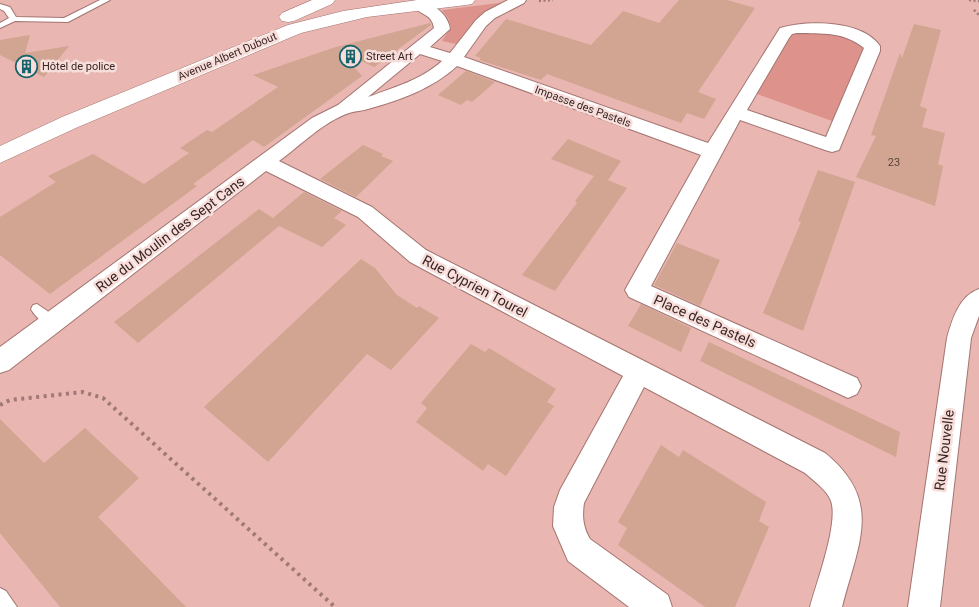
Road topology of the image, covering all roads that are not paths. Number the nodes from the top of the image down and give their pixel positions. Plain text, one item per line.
1 (106, 0) edge
2 (326, 0) edge
3 (344, 0) edge
4 (450, 0) edge
5 (466, 0) edge
6 (519, 0) edge
7 (426, 4) junction
8 (0, 6) edge
9 (376, 10) junction
10 (14, 19) junction
11 (0, 26) edge
12 (419, 49) junction
13 (454, 59) junction
14 (343, 109) junction
15 (735, 112) junction
16 (70, 122) junction
17 (712, 152) junction
18 (0, 155) edge
19 (264, 162) junction
20 (979, 299) edge
21 (37, 309) dead end
22 (54, 323) junction
23 (0, 362) edge
24 (639, 372) junction
25 (848, 386) dead end
26 (0, 597) edge
27 (8, 607) edge
28 (656, 607) edge
29 (826, 607) edge
30 (924, 607) edge

1 - 10 lane
2 - 16 main road
3 - 9 main road
4 - 7 street
5 - 7 main road, Avenue Albert Dubout
6 - 13 street, Rue du Moulin des Sept Cans
7 - 9 main road, Avenue Albert Dubout
7 - 12 street, Rue du Moulin des Sept Cans
8 - 10 lane
9 - 16 main road, Avenue Albert Dubout
10 - 11 lane
12 - 13 street
12 - 14 street, Rue du Moulin des Sept Cans
13 - 14 street, Rue du Moulin des Sept Cans
13 - 17 street, Impasse des Pastels
14 - 19 street, Rue du Moulin des Sept Cans
15 - 15 street, Place des Pastels
15 - 17 street, Place des Pastels
16 - 18 main road, Avenue Albert Dubout
17 - 25 street, Place des Pastels
19 - 22 street, Rue du Moulin des Sept Cans
19 - 24 street, Rue Cyprien Tourel
20 - 30 street, Rue Nouvelle
21 - 22 lane
22 - 23 street, Rue du Moulin des Sept Cans
24 - 28 street
24 - 29 street, Rue Cyprien Tourel
26 - 27 lane

